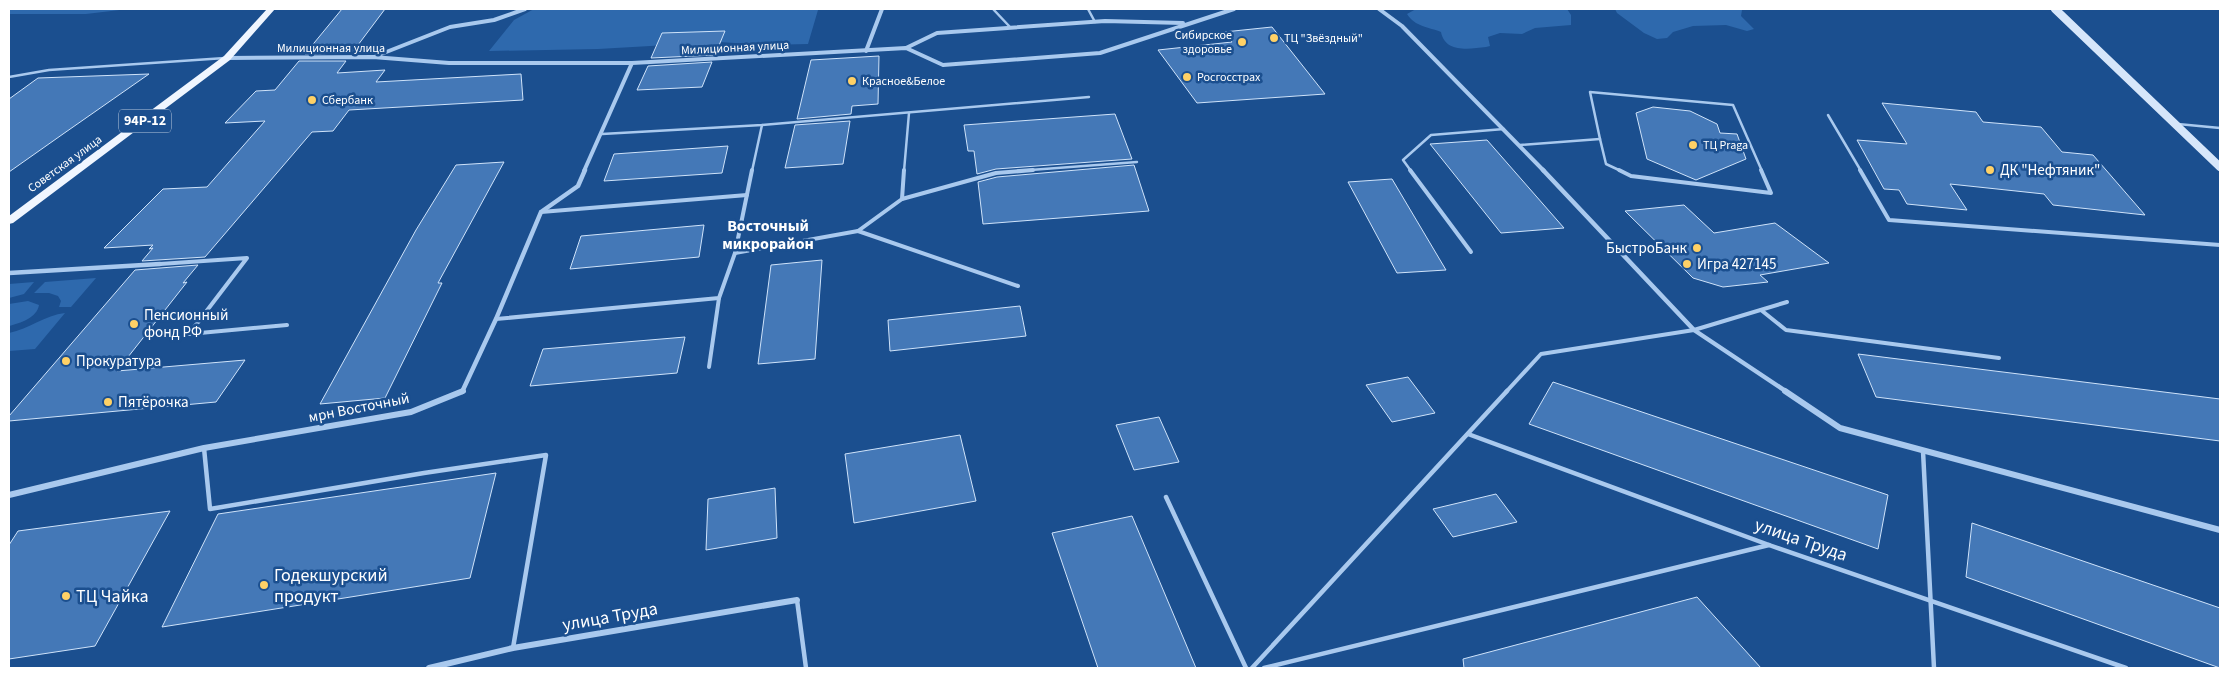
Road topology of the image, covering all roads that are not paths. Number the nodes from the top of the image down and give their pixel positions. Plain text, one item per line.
1 (271, 9) edge
2 (525, 9) edge
3 (882, 9) edge
4 (993, 9) edge
5 (1088, 9) edge
6 (1234, 9) edge
7 (1379, 9) edge
8 (2055, 9) edge
9 (1094, 22) junction
10 (1188, 23) junction
11 (1010, 27) junction
12 (906, 48) junction
13 (866, 51) junction
14 (373, 57) junction
15 (227, 58) junction
16 (632, 63) junction
17 (9, 77) edge
18 (1089, 98) dead end
19 (909, 113) junction
20 (1828, 115) dead end
21 (2176, 124) junction
22 (762, 125) junction
23 (2220, 128) edge
24 (1504, 129) junction
25 (602, 134) junction
26 (1600, 139) junction
27 (1520, 145) junction
28 (1137, 162) dead end
29 (2220, 168) edge
30 (747, 195) junction
31 (902, 199) junction
32 (541, 212) junction
33 (9, 222) edge
34 (858, 231) junction
35 (2220, 245) edge
36 (1471, 252) dead end
37 (735, 253) junction
38 (160, 264) joint
39 (9, 273) edge
40 (1018, 286) dead end
41 (719, 298) junction
42 (1787, 302) dead end
43 (1761, 310) junction
44 (496, 319) junction
45 (287, 325) dead end
46 (1694, 330) junction
47 (1999, 358) dead end
48 (709, 367) dead end
49 (1468, 434) junction
50 (204, 448) junction
51 (1924, 450) junction
52 (9, 494) edge
53 (1166, 497) dead end
54 (2220, 530) edge
55 (1769, 545) junction
56 (797, 600) joint
57 (1932, 601) junction
58 (513, 648) junction
59 (429, 668) edge
60 (806, 668) edge
61 (1246, 668) edge
62 (1252, 668) edge
63 (1264, 668) edge
64 (1934, 668) edge
65 (2126, 668) edge

1 - 15 main road, Советская улица / 94Р-12
2 - 14 street
3 - 13 street
4 - 11 lane
5 - 9 lane
6 - 10 street, Милиционная улица
7 - 24 street
8 - 21 street
9 - 10 street
9 - 11 street
10 - 12 street, Милиционная улица
11 - 12 street
12 - 13 street, Милиционная улица
13 - 16 street, Милиционная улица
14 - 15 street, Милиционная улица
14 - 16 street, Милиционная улица
15 - 17 lane
15 - 33 main road, Советская улица / 94Р-12
16 - 25 street
18 - 19 lane
19 - 22 lane
19 - 31 lane
20 - 35 lane
21 - 23 lane
21 - 29 street
22 - 25 lane
22 - 30 lane
24 - 27 street
24 - 36 lane
25 - 32 street
26 - 26 lane
26 - 27 lane
27 - 46 street
28 - 31 lane
30 - 32 lane
30 - 37 lane
31 - 34 lane
32 - 44 street, мрн Восточный
34 - 37 lane
34 - 40 lane
37 - 41 lane
38 - 39 street
38 - 45 lane
41 - 44 lane
41 - 48 lane
42 - 43 lane
43 - 46 lane
43 - 47 lane
44 - 50 street, мрн Восточный
46 - 49 lane
46 - 51 street
49 - 55 lane, улица Труда
49 - 62 lane
50 - 52 street, мрн Восточный
50 - 58 lane
51 - 54 street
51 - 57 lane
53 - 61 lane
55 - 57 lane, улица Труда
55 - 63 lane
56 - 58 street, улица Труда
56 - 60 lane
57 - 64 lane
57 - 65 lane, улица Труда
58 - 59 street, улица Труда

